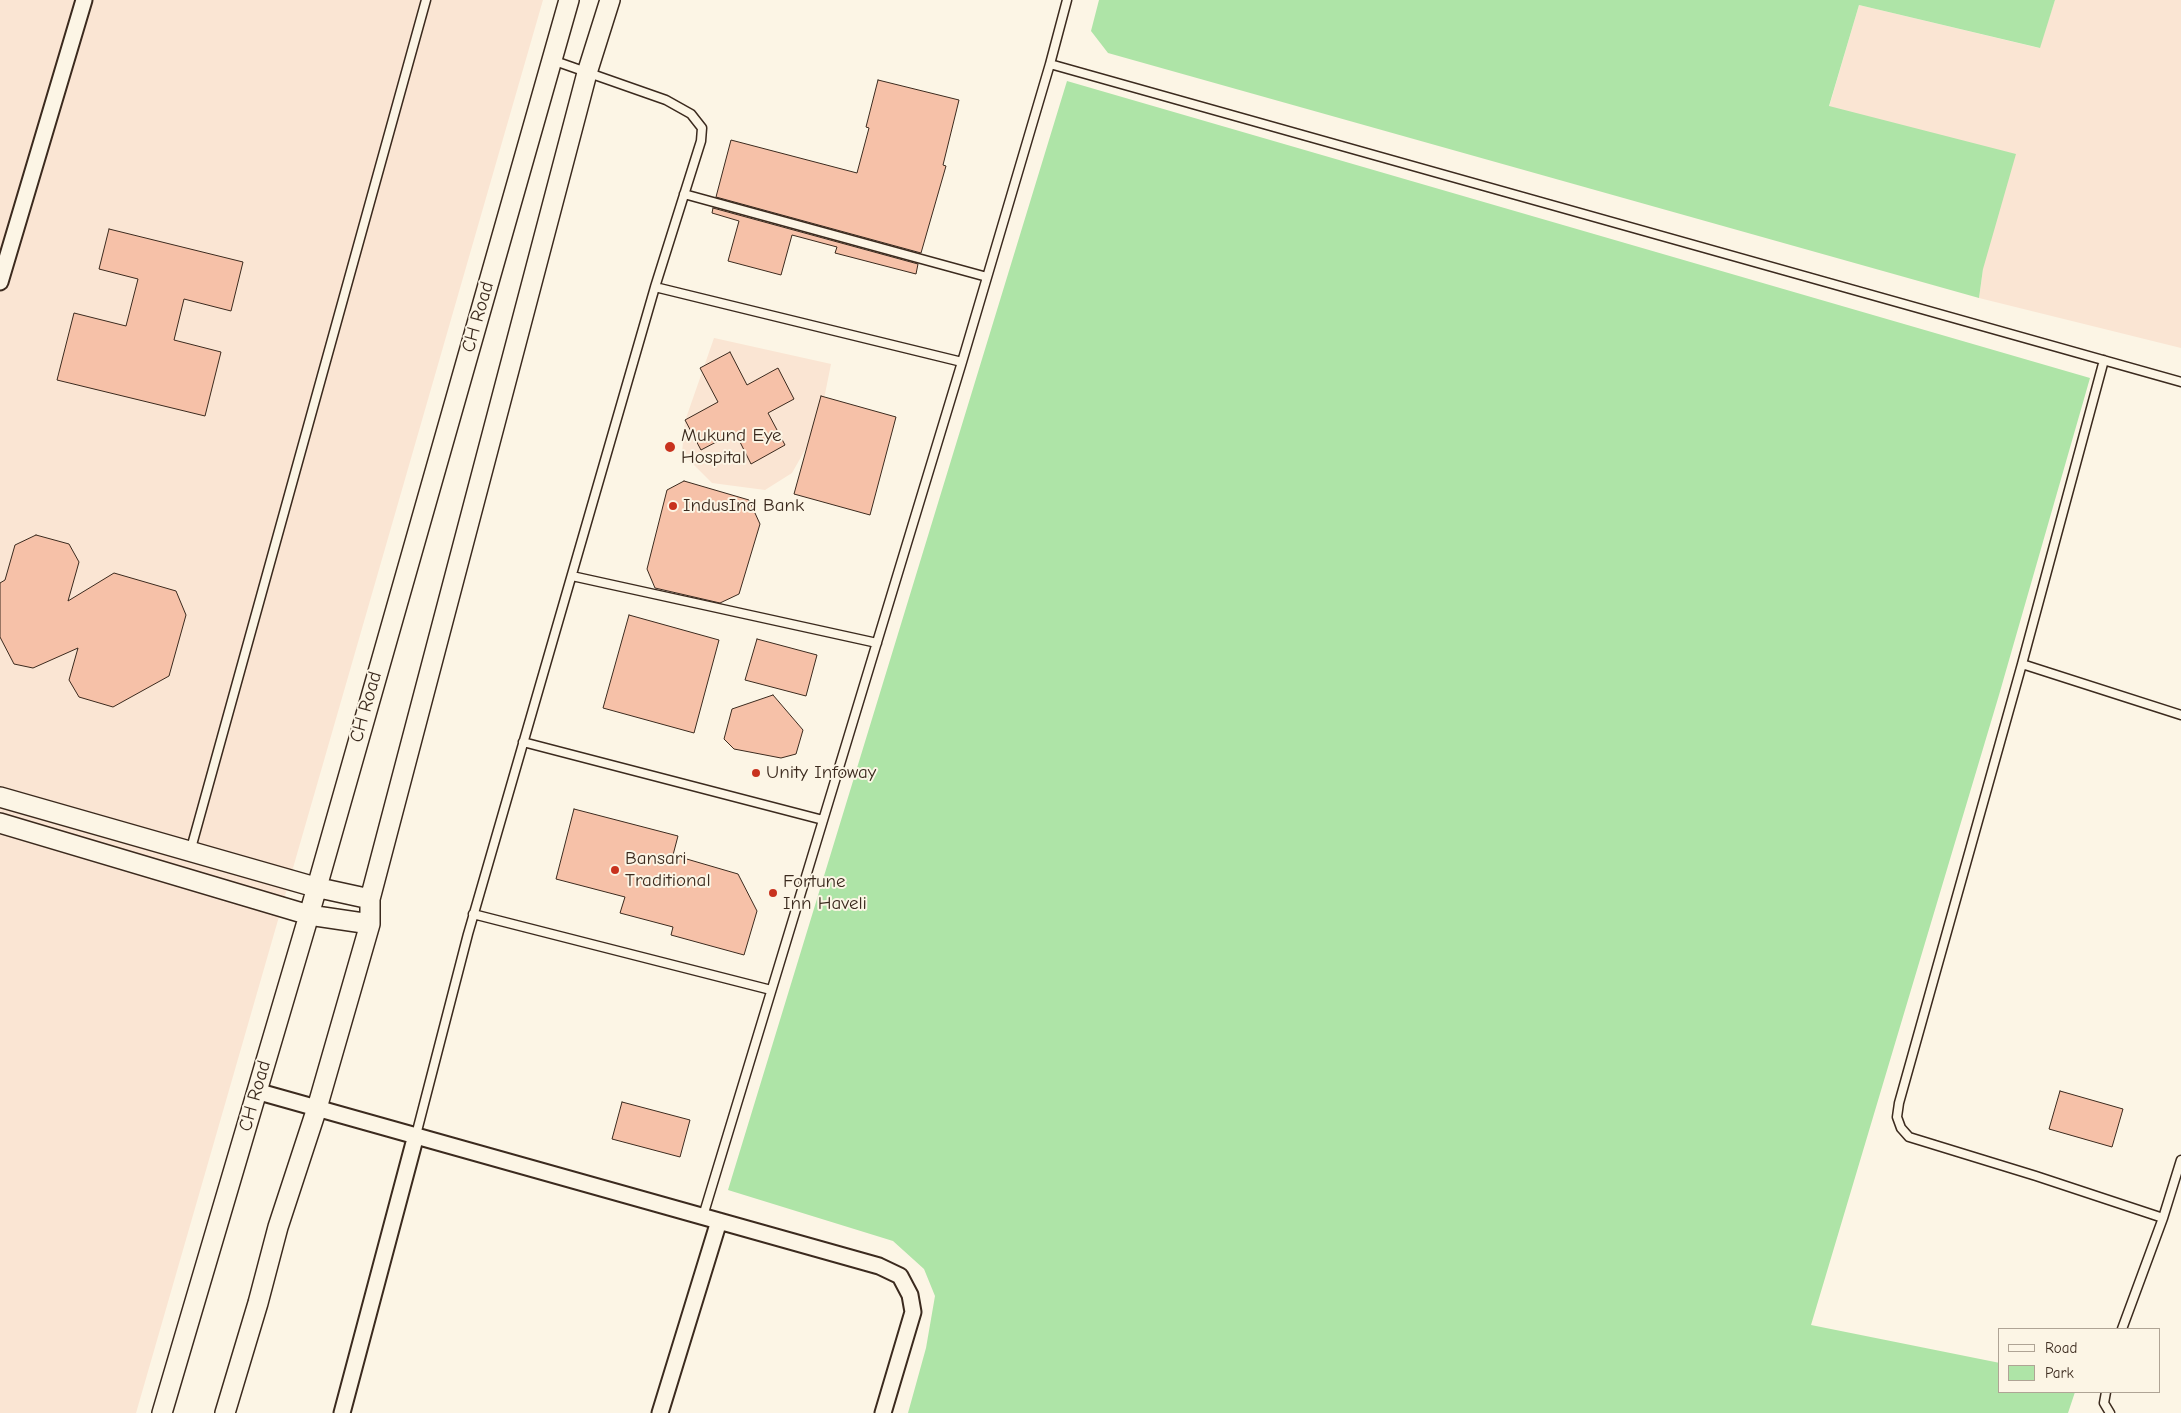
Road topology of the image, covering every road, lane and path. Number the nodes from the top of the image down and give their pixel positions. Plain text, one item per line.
1 (84, 0) edge
2 (426, 0) edge
3 (569, 0) edge
4 (610, 0) edge
5 (1067, 0) edge
6 (552, 60) junction
7 (1050, 64) junction
8 (587, 73) junction
9 (684, 194) junction
10 (987, 277) junction
11 (0, 282) edge
12 (655, 287) junction
13 (2104, 360) junction
14 (962, 362) junction
15 (2181, 382) edge
16 (572, 576) junction
17 (877, 643) junction
18 (2022, 664) junction
19 (2181, 715) edge
20 (523, 742) junction
21 (0, 798) edge
22 (823, 820) junction
23 (0, 823) edge
24 (190, 852) junction
25 (315, 887) junction
26 (370, 899) junction
27 (474, 914) junction
28 (309, 915) junction
29 (370, 924) junction
30 (771, 990) junction
31 (256, 1091) junction
32 (317, 1108) junction
33 (416, 1136) junction
34 (2181, 1160) edge
35 (702, 1216) junction
36 (2163, 1218) junction
37 (719, 1220) junction
38 (2122, 1328) edge
39 (2106, 1393) edge
40 (162, 1413) edge
41 (225, 1413) edge
42 (342, 1413) edge
43 (660, 1413) edge
44 (883, 1413) edge
45 (2110, 1413) edge

1 - 11 street
2 - 24 lane
3 - 6 street, CH Road
4 - 8 street
5 - 7 lane
6 - 8 lane
6 - 25 street, CH Road
7 - 10 lane
7 - 13 lane
8 - 9 lane
8 - 26 street
9 - 10 lane
9 - 12 lane
10 - 14 lane
12 - 14 lane
12 - 16 lane
13 - 15 lane
13 - 18 lane
14 - 17 lane
16 - 17 lane
16 - 20 lane
17 - 22 lane
18 - 19 lane
18 - 36 lane
20 - 22 lane
20 - 27 lane
21 - 24 street
22 - 30 lane
23 - 28 street
24 - 25 street
25 - 26 street
25 - 28 street, CH Road
26 - 29 street
27 - 30 lane
27 - 33 lane
28 - 29 street
28 - 31 street, CH Road
29 - 32 street
30 - 35 lane
31 - 32 street
31 - 40 street, CH Road
32 - 33 street
32 - 41 street
33 - 35 street
33 - 42 street
34 - 36 lane
35 - 37 street
36 - 38 lane
37 - 43 street
37 - 44 street
39 - 45 lane

